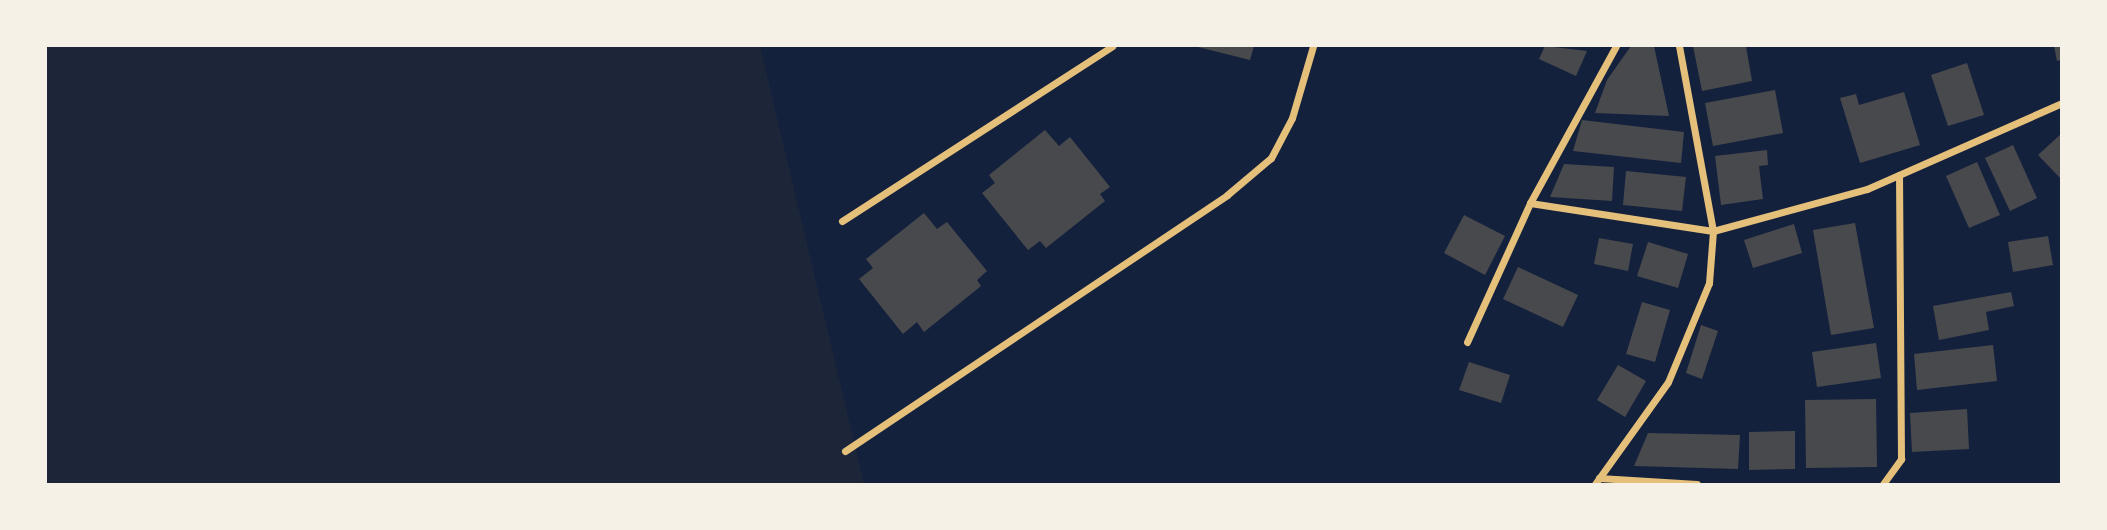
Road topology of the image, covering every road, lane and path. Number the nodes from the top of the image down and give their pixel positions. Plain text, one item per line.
1 (1112, 46) edge
2 (1313, 46) edge
3 (1616, 46) edge
4 (1679, 46) edge
5 (2062, 103) edge
6 (1899, 175) junction
7 (1530, 203) junction
8 (842, 222) dead end
9 (1713, 231) junction
10 (1467, 342) dead end
11 (845, 451) dead end
12 (1597, 481) edge
13 (1697, 485) edge
14 (1883, 485) edge

1 - 8 street
2 - 11 street
3 - 7 street
4 - 9 street
5 - 6 street
6 - 9 street
6 - 14 street
7 - 9 street
7 - 10 street
9 - 12 street
12 - 13 street

